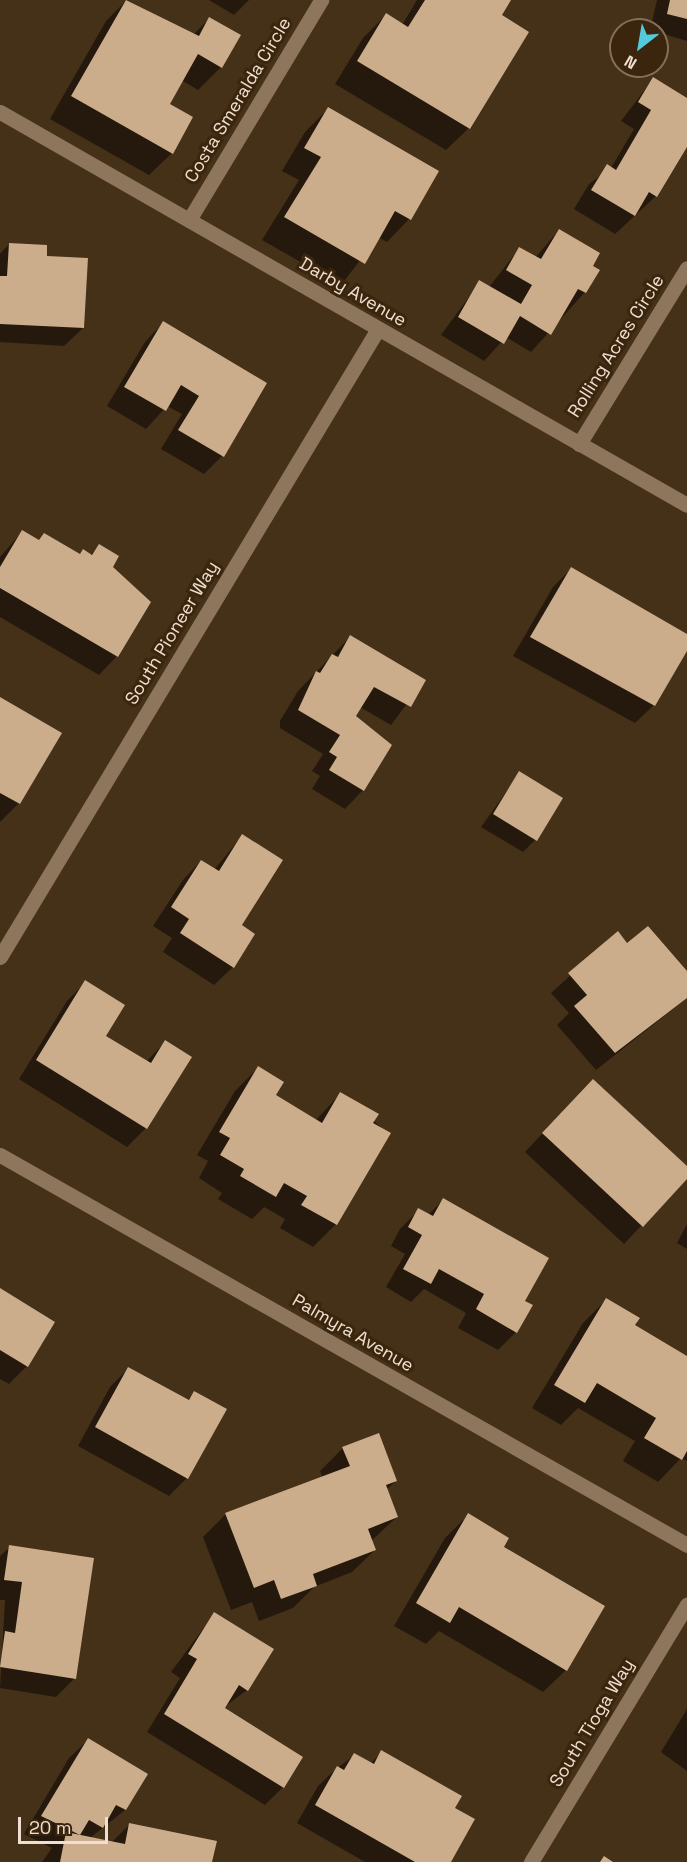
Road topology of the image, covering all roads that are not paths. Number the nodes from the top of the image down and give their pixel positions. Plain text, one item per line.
1 (321, 0) edge
2 (0, 112) edge
3 (189, 220) junction
4 (687, 268) edge
5 (378, 329) junction
6 (579, 444) junction
7 (687, 506) edge
8 (0, 957) edge
9 (0, 1155) edge
10 (687, 1545) edge
11 (687, 1604) edge
12 (531, 1862) edge

1 - 3 street, Costa Smeralda Circle
2 - 3 street, Darby Avenue
3 - 5 street, Darby Avenue
4 - 6 street, Rolling Acres Circle
5 - 6 street, Darby Avenue
5 - 8 street, South Pioneer Way
6 - 7 street, Darby Avenue
9 - 10 street, Palmyra Avenue
11 - 12 street, South Tioga Way

